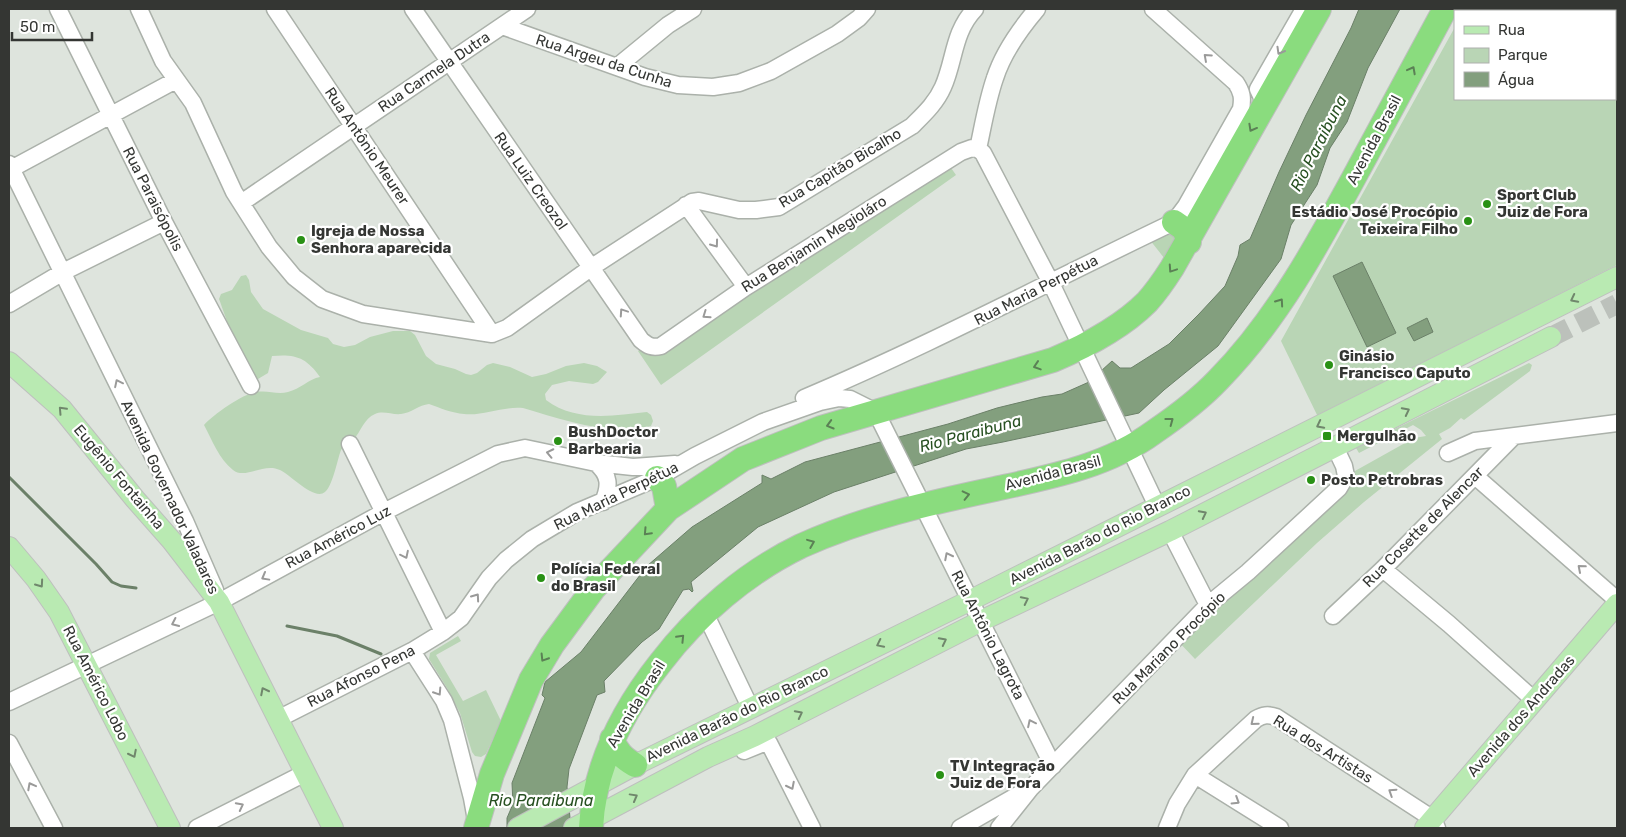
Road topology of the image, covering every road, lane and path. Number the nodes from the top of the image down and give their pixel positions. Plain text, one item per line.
1 (58, 9) edge
2 (139, 9) edge
3 (275, 9) edge
4 (413, 9) edge
5 (528, 9) edge
6 (693, 9) edge
7 (867, 9) edge
8 (974, 9) edge
9 (1037, 9) edge
10 (1153, 9) edge
11 (1304, 9) edge
12 (1319, 9) edge
13 (1444, 9) edge
14 (502, 26) junction
15 (449, 62) junction
16 (618, 66) junction
17 (176, 80) junction
18 (1265, 104) junction
19 (111, 116) junction
20 (354, 127) junction
21 (978, 149) junction
22 (10, 167) edge
23 (241, 203) junction
24 (686, 205) junction
25 (1188, 215) junction
26 (164, 222) junction
27 (592, 267) junction
28 (64, 272) junction
29 (1617, 277) edge
30 (1050, 282) junction
31 (746, 287) junction
32 (9, 304) edge
33 (492, 334) junction
34 (1551, 336) tunnel mouth
35 (654, 348) joint
36 (1085, 355) junction
37 (9, 362) edge
38 (251, 386) dead end
39 (880, 418) junction
40 (764, 422) junction
41 (1617, 423) edge
42 (1513, 437) junction
43 (1475, 441) junction
44 (350, 444) dead end
45 (1128, 444) junction
46 (1335, 448) junction
47 (1448, 453) dead end
48 (1489, 461) junction
49 (684, 462) junction
50 (596, 463) junction
51 (633, 467) junction
52 (1475, 476) junction
53 (647, 482) junction
54 (920, 501) junction
55 (602, 502) junction
56 (1157, 506) junction
57 (668, 509) junction
58 (384, 512) junction
59 (1170, 531) junction
60 (9, 547) edge
61 (1383, 569) junction
62 (971, 600) junction
63 (1617, 600) edge
64 (219, 602) junction
65 (1617, 604) edge
66 (1208, 605) junction
67 (705, 613) junction
68 (1333, 616) dead end
69 (981, 621) junction
70 (443, 632) junction
71 (412, 651) junction
72 (86, 664) junction
73 (1534, 700) junction
74 (9, 702) edge
75 (750, 707) junction
76 (278, 719) junction
77 (612, 740) junction
78 (9, 743) edge
79 (635, 765) junction
80 (1053, 766) junction
81 (683, 770) junction
82 (305, 774) junction
83 (1195, 774) junction
84 (1030, 789) junction
85 (591, 790) junction
86 (476, 825) edge
87 (1432, 825) edge
88 (583, 826) edge
89 (54, 828) edge
90 (170, 828) edge
91 (197, 828) edge
92 (333, 828) edge
93 (518, 828) edge
94 (812, 828) edge
95 (966, 828) edge
96 (999, 828) edge
97 (1167, 828) edge
98 (1280, 828) edge

1 - 19 street, Rua Paraisópolis
2 - 17 street
3 - 20 street, Rua Antônio Meurer
4 - 15 street, Rua Luiz Creozol
5 - 14 street, Rua Carmela Dutra
6 - 16 street
7 - 16 street, Rua Argeu da Cunha
8 - 24 street, Rua Capitão Bicalho
9 - 21 street
25 -> 10 street
11 -> 18 street
12 - 18 highway
45 -> 13 highway, Avenida Brasil
14 - 15 street, Rua Carmela Dutra
14 - 16 street, Rua Argeu da Cunha
15 - 20 street, Rua Carmela Dutra
15 - 27 street, Rua Luiz Creozol
17 - 19 street
17 - 23 street
18 -> 25 highway
19 - 22 street
19 - 26 street, Rua Paraisópolis
20 - 23 street, Rua Carmela Dutra
20 - 33 street, Rua Antônio Meurer
21 - 30 street
21 - 31 street, Rua Benjamin Megioláro
22 - 28 street, Avenida Governador Valadares
23 - 33 street
24 - 27 street, Rua Capitão Bicalho
24 -> 31 street
25 - 30 street, Rua Maria Perpétua
25 -> 36 highway
26 - 28 street
26 - 38 street, Rua Paraisópolis
27 - 33 street, Rua Capitão Bicalho
35 -> 27 street, Rua Luiz Creozol
28 - 32 street
64 -> 28 street, Avenida Governador Valadares
29 -> 56 main road, Avenida Barão do Rio Branco
30 - 36 street
30 - 40 street, Rua Maria Perpétua
31 -> 35 street, Rua Benjamin Megioláro
46 -> 34 main road, Avenida Barão do Rio Branco
36 -> 39 highway
36 - 45 street
64 -> 37 main road, Eugênio Fontainha
39 - 40 street, Rua Maria Perpétua
39 - 54 street, Rua Antônio Lagrota
39 -> 57 highway
40 - 49 street, Rua Maria Perpétua
41 - 42 street
42 - 43 street
42 - 48 street, Rua Cosette de Alencar
43 - 47 street
43 - 48 street
44 - 58 street
54 -> 45 highway, Avenida Brasil
45 - 56 street
59 -> 46 main road, Avenida Barão do Rio Branco
46 - 66 street, Rua Mariano Procópio
48 - 52 street, Rua Cosette de Alencar
49 - 51 street, Rua Américo Luz
49 - 53 street, Rua Maria Perpétua
50 - 51 street, Rua Américo Luz
50 - 55 street
50 -> 58 street, Rua Américo Luz
51 - 53 street
52 - 61 street, Rua Cosette de Alencar
63 -> 52 street
53 - 55 street, Rua Maria Perpétua
53 - 57 highway
62 -> 54 street, Rua Antônio Lagrota
67 -> 54 highway, Avenida Brasil
70 -> 55 street, Rua Maria Perpétua
56 - 62 main road, Avenida Barão do Rio Branco
57 -> 86 highway
58 -> 64 street, Rua Américo Luz
58 -> 70 street
59 - 66 street
69 -> 59 main road, Avenida Barão do Rio Branco
60 -> 72 main road, Rua Américo Lobo
61 - 68 street, Rua Cosette de Alencar
61 - 73 street
62 - 69 street, Rua Antônio Lagrota
62 -> 75 main road, Avenida Barão do Rio Branco
64 -> 72 street, Rua Américo Luz
76 -> 64 main road, Avenida Governador Valadares
65 - 73 main road, Avenida dos Andradas
66 - 80 street, Rua Mariano Procópio
67 - 75 street
77 -> 67 highway, Avenida Brasil
80 -> 69 street, Rua Antônio Lagrota
81 -> 69 main road, Avenida Barão do Rio Branco
70 - 71 street, Rua Afonso Pena
71 - 76 street, Rua Afonso Pena
71 -> 86 street
72 - 74 street, Rua Américo Luz
72 -> 90 main road, Rua Américo Lobo
73 - 87 main road, Avenida dos Andradas
75 - 79 main road, Avenida Barão do Rio Branco
76 - 82 main road, Avenida Governador Valadares
77 - 79 highway
77 - 85 highway, Avenida Brasil
89 -> 78 street
79 - 85 main road, Avenida Barão do Rio Branco
80 - 84 street, Rua Mariano Procópio
88 -> 81 main road, Avenida Barão do Rio Branco
81 -> 94 street
91 -> 82 street
82 - 92 main road, Avenida Governador Valadares
87 -> 83 street, Rua dos Artistas
83 - 97 street, Rua dos Artistas
83 -> 98 street
84 - 95 street
84 - 96 street, Rua Mariano Procópio
85 - 88 highway, Avenida Brasil
85 - 93 main road, Avenida Barão do Rio Branco

